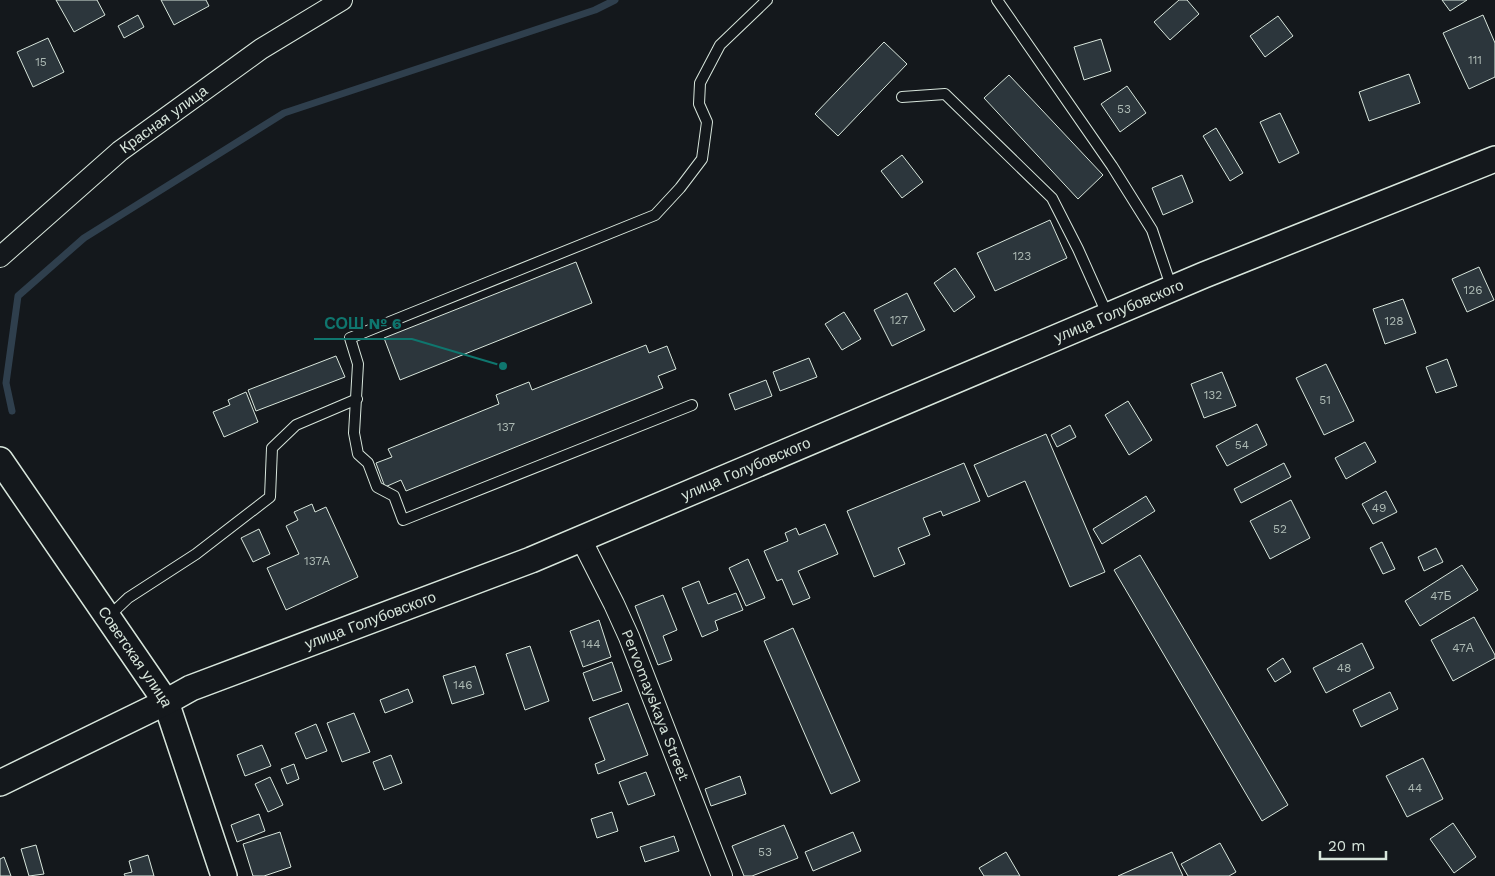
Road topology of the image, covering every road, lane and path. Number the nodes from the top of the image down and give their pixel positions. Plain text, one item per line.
1 (342, 0) edge
2 (767, 0) edge
3 (997, 0) edge
4 (902, 97) dead end
5 (1495, 159) edge
6 (0, 257) edge
7 (1172, 288) junction
8 (1108, 316) junction
9 (357, 399) junction
10 (692, 406) dead end
11 (0, 460) edge
12 (581, 539) junction
13 (108, 617) junction
14 (166, 702) junction
15 (0, 782) edge
16 (224, 876) edge
17 (722, 876) edge

1 - 6 street, Красная улица
2 - 9 lane
3 - 7 lane
4 - 8 lane
5 - 7 street, улица Голубовского
7 - 8 street, улица Голубовского
8 - 12 street, улица Голубовского
9 - 10 lane
9 - 13 lane
11 - 13 street, Советская улица
12 - 14 street, улица Голубовского
12 - 17 street, Pervomayskaya Street
13 - 14 street, Советская улица
14 - 15 street, улица Голубовского
14 - 16 street, Советская улица

